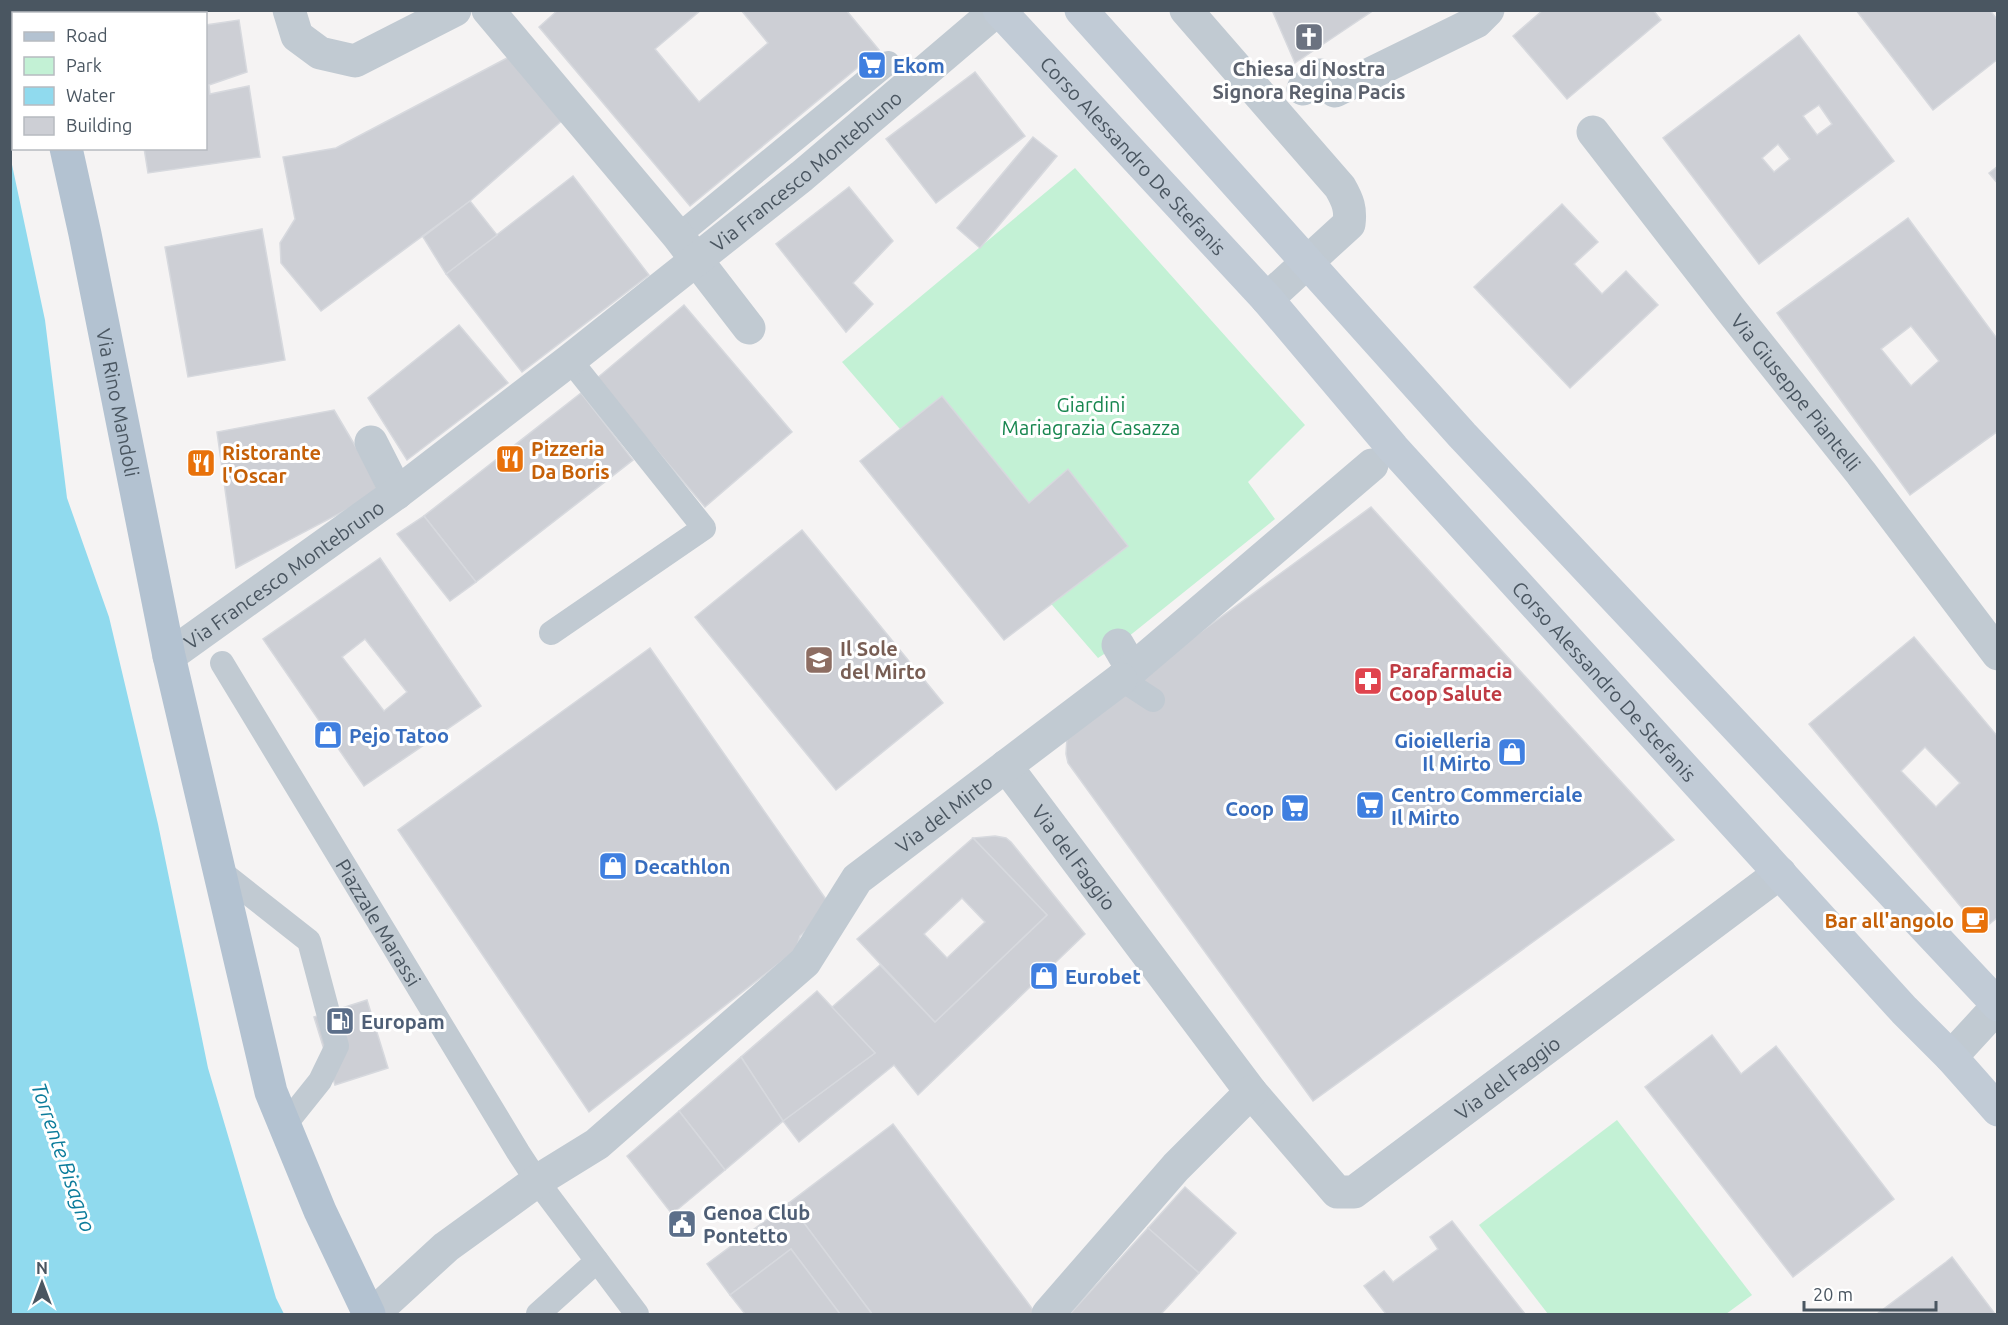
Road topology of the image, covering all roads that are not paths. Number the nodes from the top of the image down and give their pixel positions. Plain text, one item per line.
1 (289, 10) edge
2 (455, 10) edge
3 (488, 10) edge
4 (998, 10) edge
5 (1081, 10) edge
6 (1186, 10) edge
7 (1488, 10) edge
8 (888, 63) dead end
9 (1304, 89) dead end
10 (1593, 132) dead end
11 (66, 150) edge
12 (687, 248) junction
13 (1308, 263) junction
14 (1267, 299) junction
15 (749, 328) dead end
16 (570, 360) junction
17 (370, 442) dead end
18 (1372, 465) dead end
19 (397, 493) junction
20 (551, 633) dead end
21 (1998, 654) edge
22 (169, 656) junction
23 (222, 663) dead end
24 (1124, 664) junction
25 (1153, 700) dead end
26 (1006, 766) junction
27 (220, 871) junction
28 (1780, 873) junction
29 (1998, 1005) edge
30 (1951, 1057) junction
31 (1251, 1092) junction
32 (1998, 1110) edge
33 (284, 1126) junction
34 (537, 1181) junction
35 (597, 1261) junction
36 (369, 1314) edge
37 (373, 1314) edge
38 (538, 1314) edge
39 (637, 1314) edge
40 (1048, 1314) edge

1 - 2 street
3 - 12 street, Via Francesco Montebruno
4 - 12 street, Via Francesco Montebruno
4 - 14 main road, Corso Alessandro De Stefanis
5 - 13 main road
6 - 13 street
7 - 9 street
8 - 12 lane
10 - 21 street, Via Giuseppe Piantelli
11 - 22 main road, Via Rino Mandoli
12 - 15 street, Via Francesco Montebruno
12 - 16 street, Via Francesco Montebruno
13 - 14 street
13 - 29 main road
14 - 28 main road, Corso Alessandro De Stefanis
16 - 19 street, Via Francesco Montebruno
16 - 20 lane
17 - 19 street, Via Francesco Montebruno
18 - 24 street, Via del Mirto
19 - 22 street, Via Francesco Montebruno
22 - 27 main road
23 - 34 lane, Piazzale Marassi
24 - 25 lane
24 - 26 street, Via del Mirto
26 - 31 street, Via del Faggio
26 - 34 street, Via del Mirto
27 - 33 main road
27 - 33 lane
28 - 30 main road, Corso Alessandro De Stefanis
28 - 31 street, Via del Faggio
29 - 30 street
30 - 32 main road, Corso Alessandro De Stefanis
31 - 40 street
33 - 36 main road
34 - 35 lane, Piazzale Marassi
34 - 37 street
35 - 38 lane
35 - 39 lane, Piazzale Marassi

